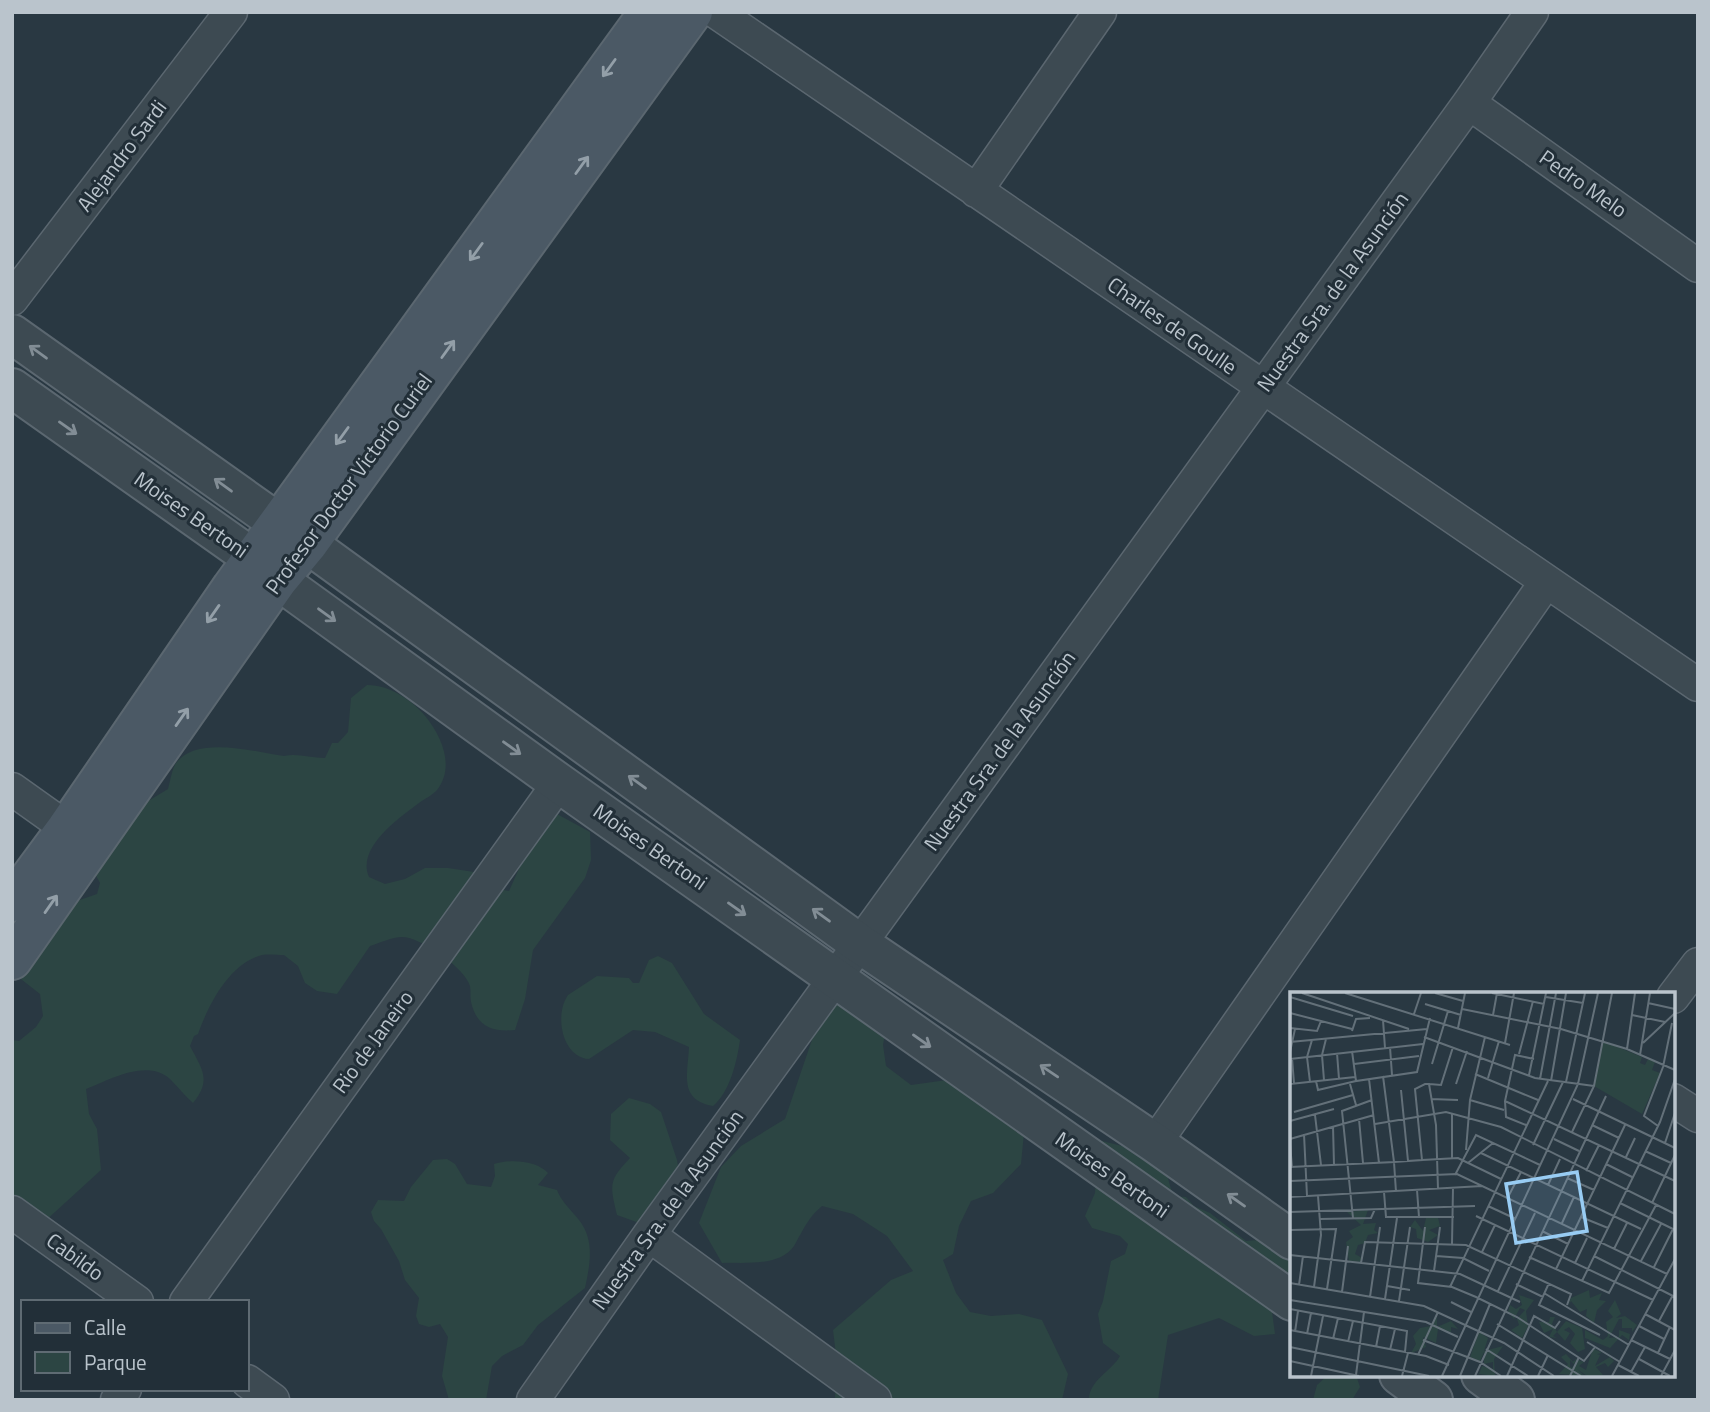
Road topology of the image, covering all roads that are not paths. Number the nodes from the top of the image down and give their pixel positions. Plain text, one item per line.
1 (231, 12) edge
2 (649, 12) edge
3 (693, 12) edge
4 (716, 12) edge
5 (1100, 12) edge
6 (1532, 12) edge
7 (1469, 103) junction
8 (976, 191) junction
9 (1698, 266) edge
10 (12, 299) edge
11 (12, 334) edge
12 (12, 388) edge
13 (1263, 388) junction
14 (293, 534) junction
15 (266, 569) junction
16 (1546, 582) junction
17 (1698, 685) edge
18 (559, 783) junction
19 (12, 789) edge
20 (79, 837) junction
21 (12, 902) edge
22 (860, 944) junction
23 (12, 960) edge
24 (1698, 964) edge
25 (835, 979) junction
26 (1675, 994) edge
27 (1675, 1101) edge
28 (1698, 1116) edge
29 (1155, 1143) junction
30 (12, 1212) edge
31 (649, 1235) junction
32 (1290, 1239) edge
33 (134, 1300) edge
34 (187, 1300) edge
35 (1290, 1300) edge
36 (1484, 1377) edge
37 (248, 1382) edge
38 (274, 1400) edge
39 (533, 1400) edge
40 (875, 1400) edge
41 (1515, 1400) edge

1 - 10 street, Alejandro Sardi
2 -> 14 main road, Profesor Doctor Victorio Curiel
14 -> 3 main road, Profesor Doctor Victorio Curiel
4 - 8 street, Charles de Goulle
5 - 8 street
6 - 7 street, Nuestra Sra. de la Asunción
7 - 9 street, Pedro Melo
7 - 13 street, Nuestra Sra. de la Asunción
8 - 13 street, Charles de Goulle
14 -> 11 street, Moises Bertoni
12 -> 15 street, Moises Bertoni
13 - 16 street, Charles de Goulle
13 - 22 street, Nuestra Sra. de la Asunción
14 - 15 main road, Profesor Doctor Victorio Curiel
22 -> 14 street, Moises Bertoni
15 -> 18 street, Moises Bertoni
15 - 20 main road, Profesor Doctor Victorio Curiel
16 - 17 street, Charles de Goulle
16 - 29 street
18 -> 25 street, Moises Bertoni
18 - 34 street, Rio de Janeiro
19 - 20 street
20 - 21 main road, Profesor Doctor Victorio Curiel
23 -> 20 main road, Profesor Doctor Victorio Curiel
22 - 25 street, Nuestra Sra. de la Asunción
29 -> 22 street, Moises Bertoni
24 - 26 street
25 - 31 street, Nuestra Sra. de la Asunción
25 -> 35 street, Moises Bertoni
27 - 28 street
32 -> 29 street, Moises Bertoni
30 - 33 street, Cabildo
31 - 39 street, Nuestra Sra. de la Asunción
31 - 40 street
36 - 41 street
37 - 38 street

